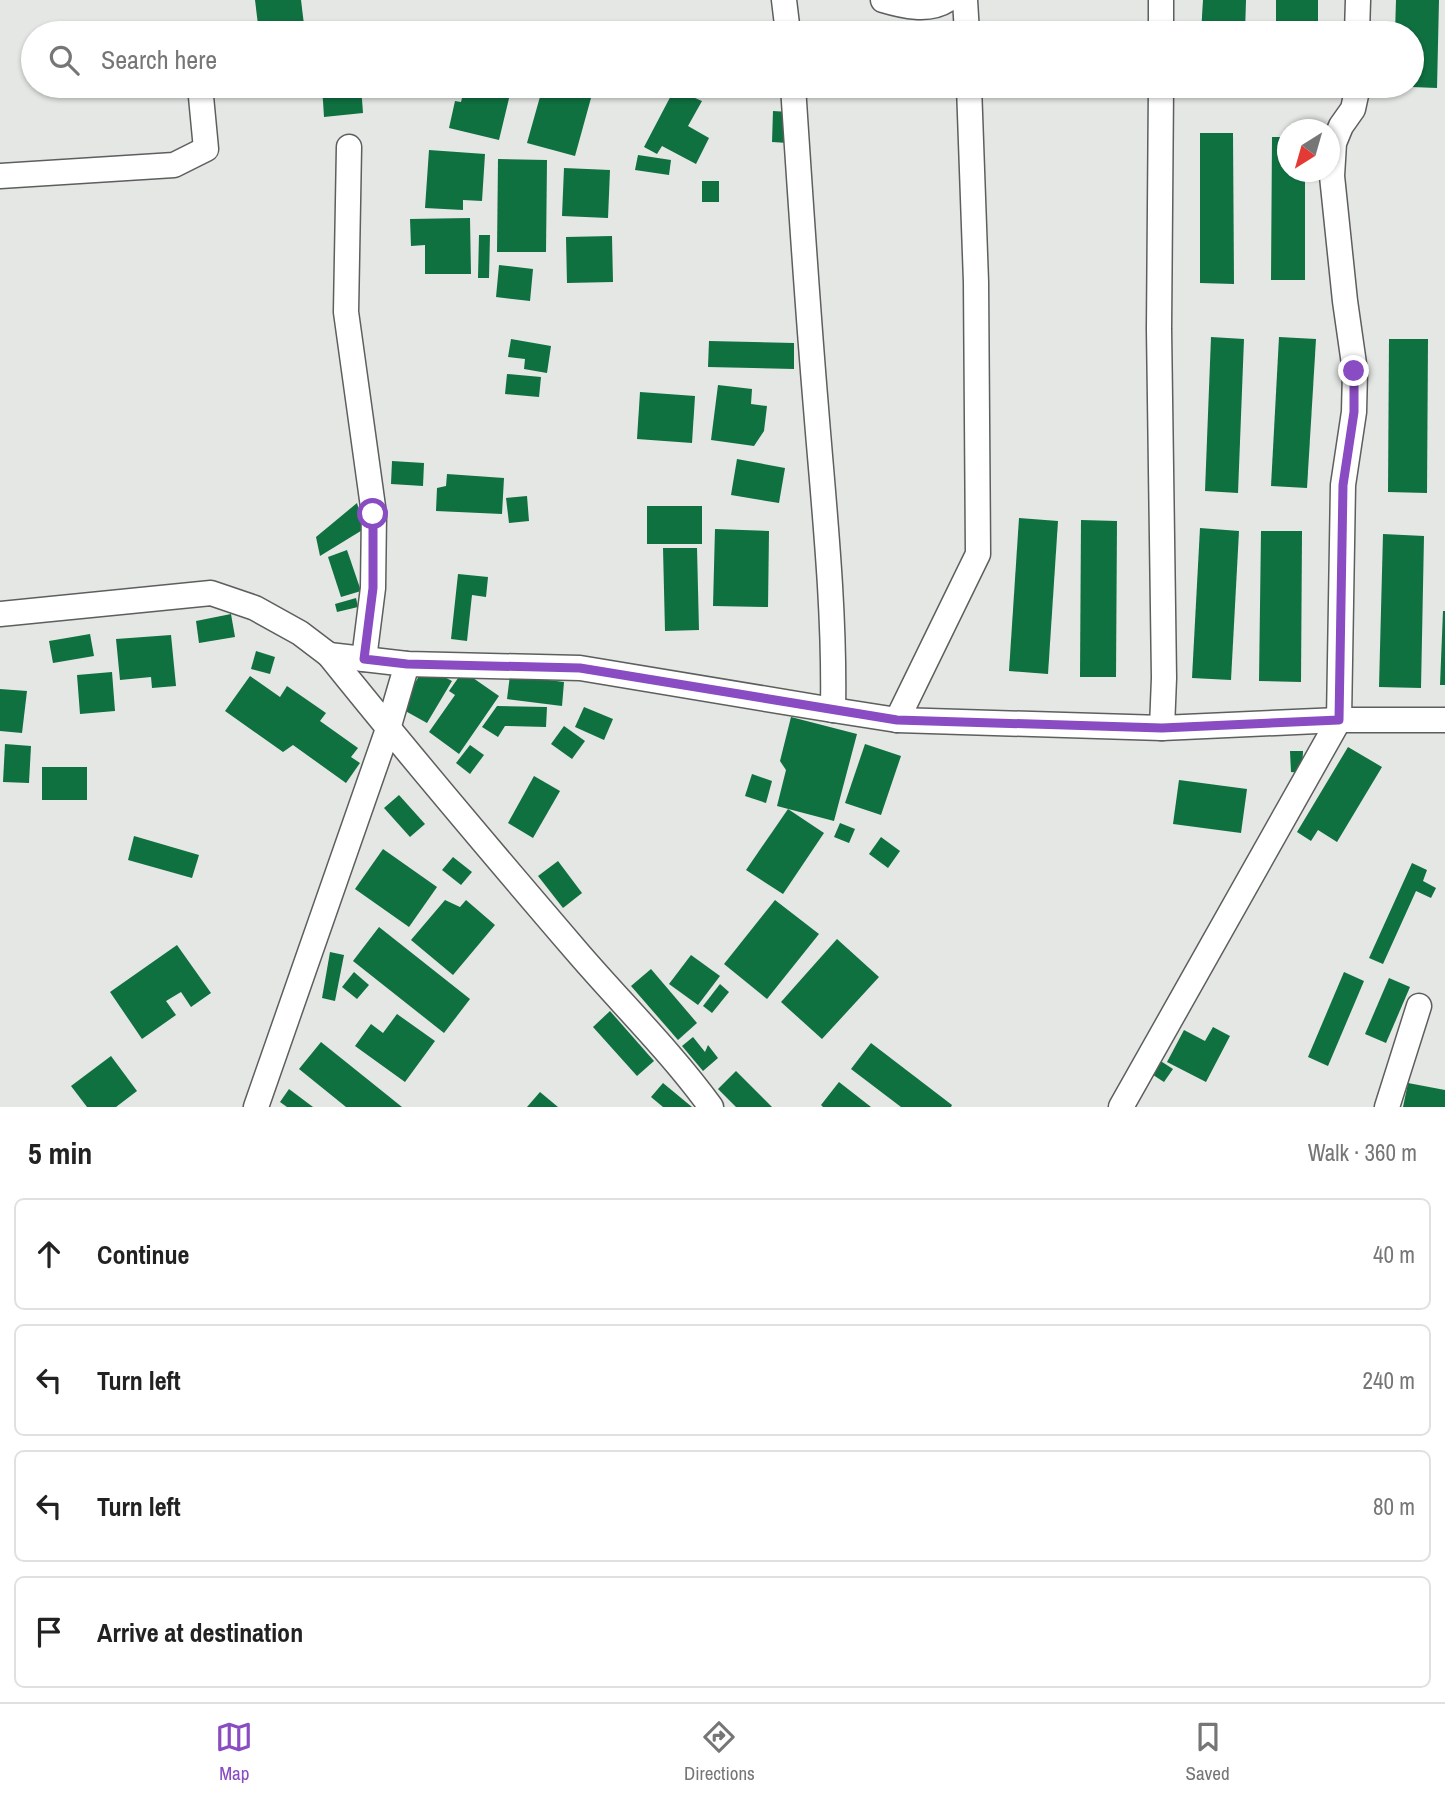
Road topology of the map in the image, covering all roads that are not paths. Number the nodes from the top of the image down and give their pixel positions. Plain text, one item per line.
1 (784, 0) edge
2 (883, 0) edge
3 (947, 0) edge
4 (965, 0) edge
5 (1161, 0) edge
6 (1358, 0) edge
7 (787, 21) edge
8 (966, 21) edge
9 (1161, 21) edge
10 (1357, 21) edge
11 (201, 98) edge
12 (794, 98) edge
13 (969, 98) edge
14 (1161, 98) edge
15 (1355, 98) edge
16 (349, 147) dead end
17 (0, 176) edge
18 (0, 614) edge
19 (329, 655) junction
20 (364, 659) junction
21 (407, 664) junction
22 (833, 710) junction
23 (897, 720) junction
24 (1339, 720) junction
25 (1445, 720) edge
26 (1162, 728) junction
27 (388, 729) junction
28 (1419, 1006) dead end
29 (257, 1107) edge
30 (711, 1107) edge
31 (1121, 1107) edge
32 (1387, 1107) edge

1 - 7 street
2 - 3 street
4 - 8 street
5 - 9 street
6 - 10 street
11 - 17 street
12 - 22 street
13 - 23 street
14 - 26 street
15 - 24 street
16 - 20 street
18 - 19 street
19 - 20 street
19 - 27 street
20 - 21 street
21 - 22 street
21 - 27 street
22 - 23 street
23 - 26 street
24 - 25 street
24 - 26 street
24 - 31 street
27 - 29 street
27 - 30 street
28 - 32 street

